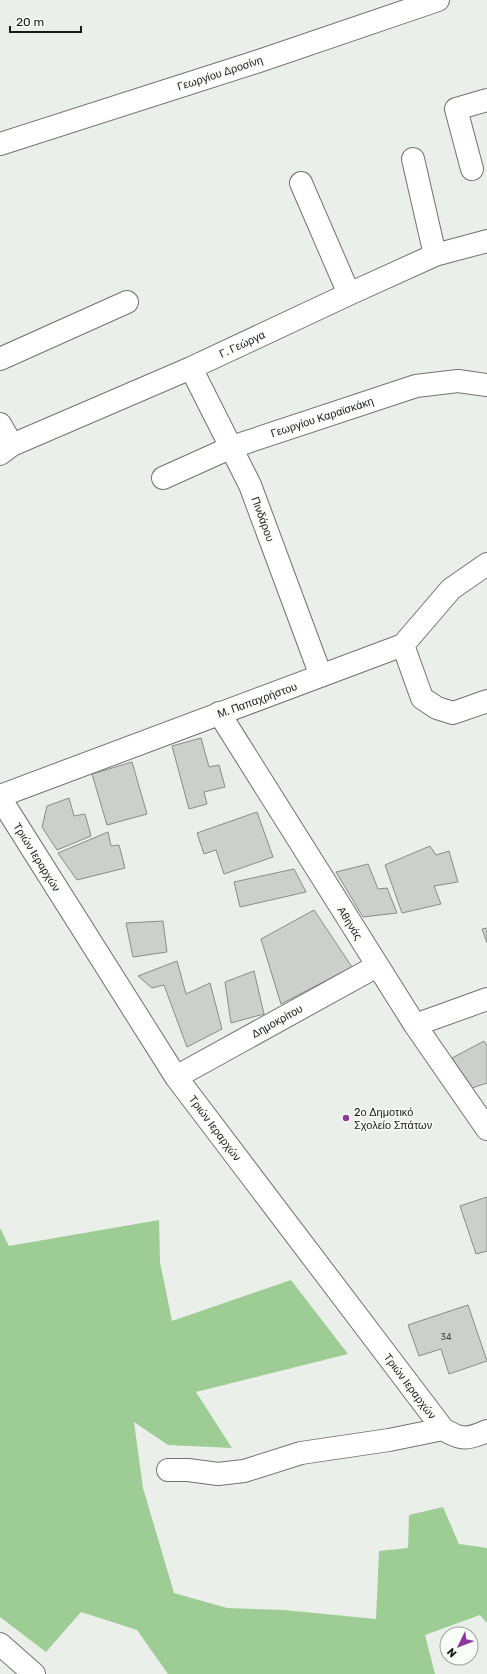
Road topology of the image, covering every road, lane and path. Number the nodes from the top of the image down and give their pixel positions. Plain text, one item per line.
1 (438, 0) edge
2 (487, 100) edge
3 (0, 144) edge
4 (413, 159) dead end
5 (472, 169) dead end
6 (301, 183) dead end
7 (487, 242) edge
8 (435, 255) junction
9 (349, 294) junction
10 (127, 302) dead end
11 (0, 359) edge
12 (191, 368) junction
13 (487, 385) edge
14 (0, 424) edge
15 (232, 447) junction
16 (6, 450) edge
17 (163, 478) dead end
18 (487, 564) edge
19 (403, 645) junction
20 (321, 676) junction
21 (487, 701) edge
22 (219, 713) junction
23 (0, 797) edge
24 (377, 966) junction
25 (487, 999) edge
26 (415, 1025) junction
27 (176, 1077) junction
28 (487, 1129) edge
29 (487, 1431) edge
30 (450, 1433) junction
31 (168, 1470) dead end
32 (0, 1644) edge
33 (34, 1674) edge

1 - 3 street, Γεωργίου Δροσίνη
2 - 5 street
4 - 8 street
6 - 9 street
7 - 8 street, Γ. Γεώργα
8 - 9 street, Γ. Γεώργα
9 - 12 street, Γ. Γεώργα
10 - 11 street
12 - 15 street, Πινδάρου
12 - 16 street, Γ. Γεώργα
13 - 15 street, Γεωργίου Καραϊσκάκη
14 - 16 street
15 - 17 street, Γεωργίου Καραϊσκάκη
15 - 20 street, Πινδάρου
18 - 19 street, Μ. Παπαχρήστου
19 - 20 street, Μ. Παπαχρήστου
19 - 21 street
20 - 22 street, Μ. Παπαχρήστου
22 - 23 street, Μ. Παπαχρήστου
22 - 24 street, Αθηνάς
23 - 27 street, Τριών Ιεραρχών
24 - 26 street, Αθηνάς
24 - 27 street, Δημοκρίτου
25 - 26 street
26 - 28 street, Αθηνάς
27 - 30 street, Τριών Ιεραρχών
29 - 30 street
30 - 31 street
32 - 33 street

